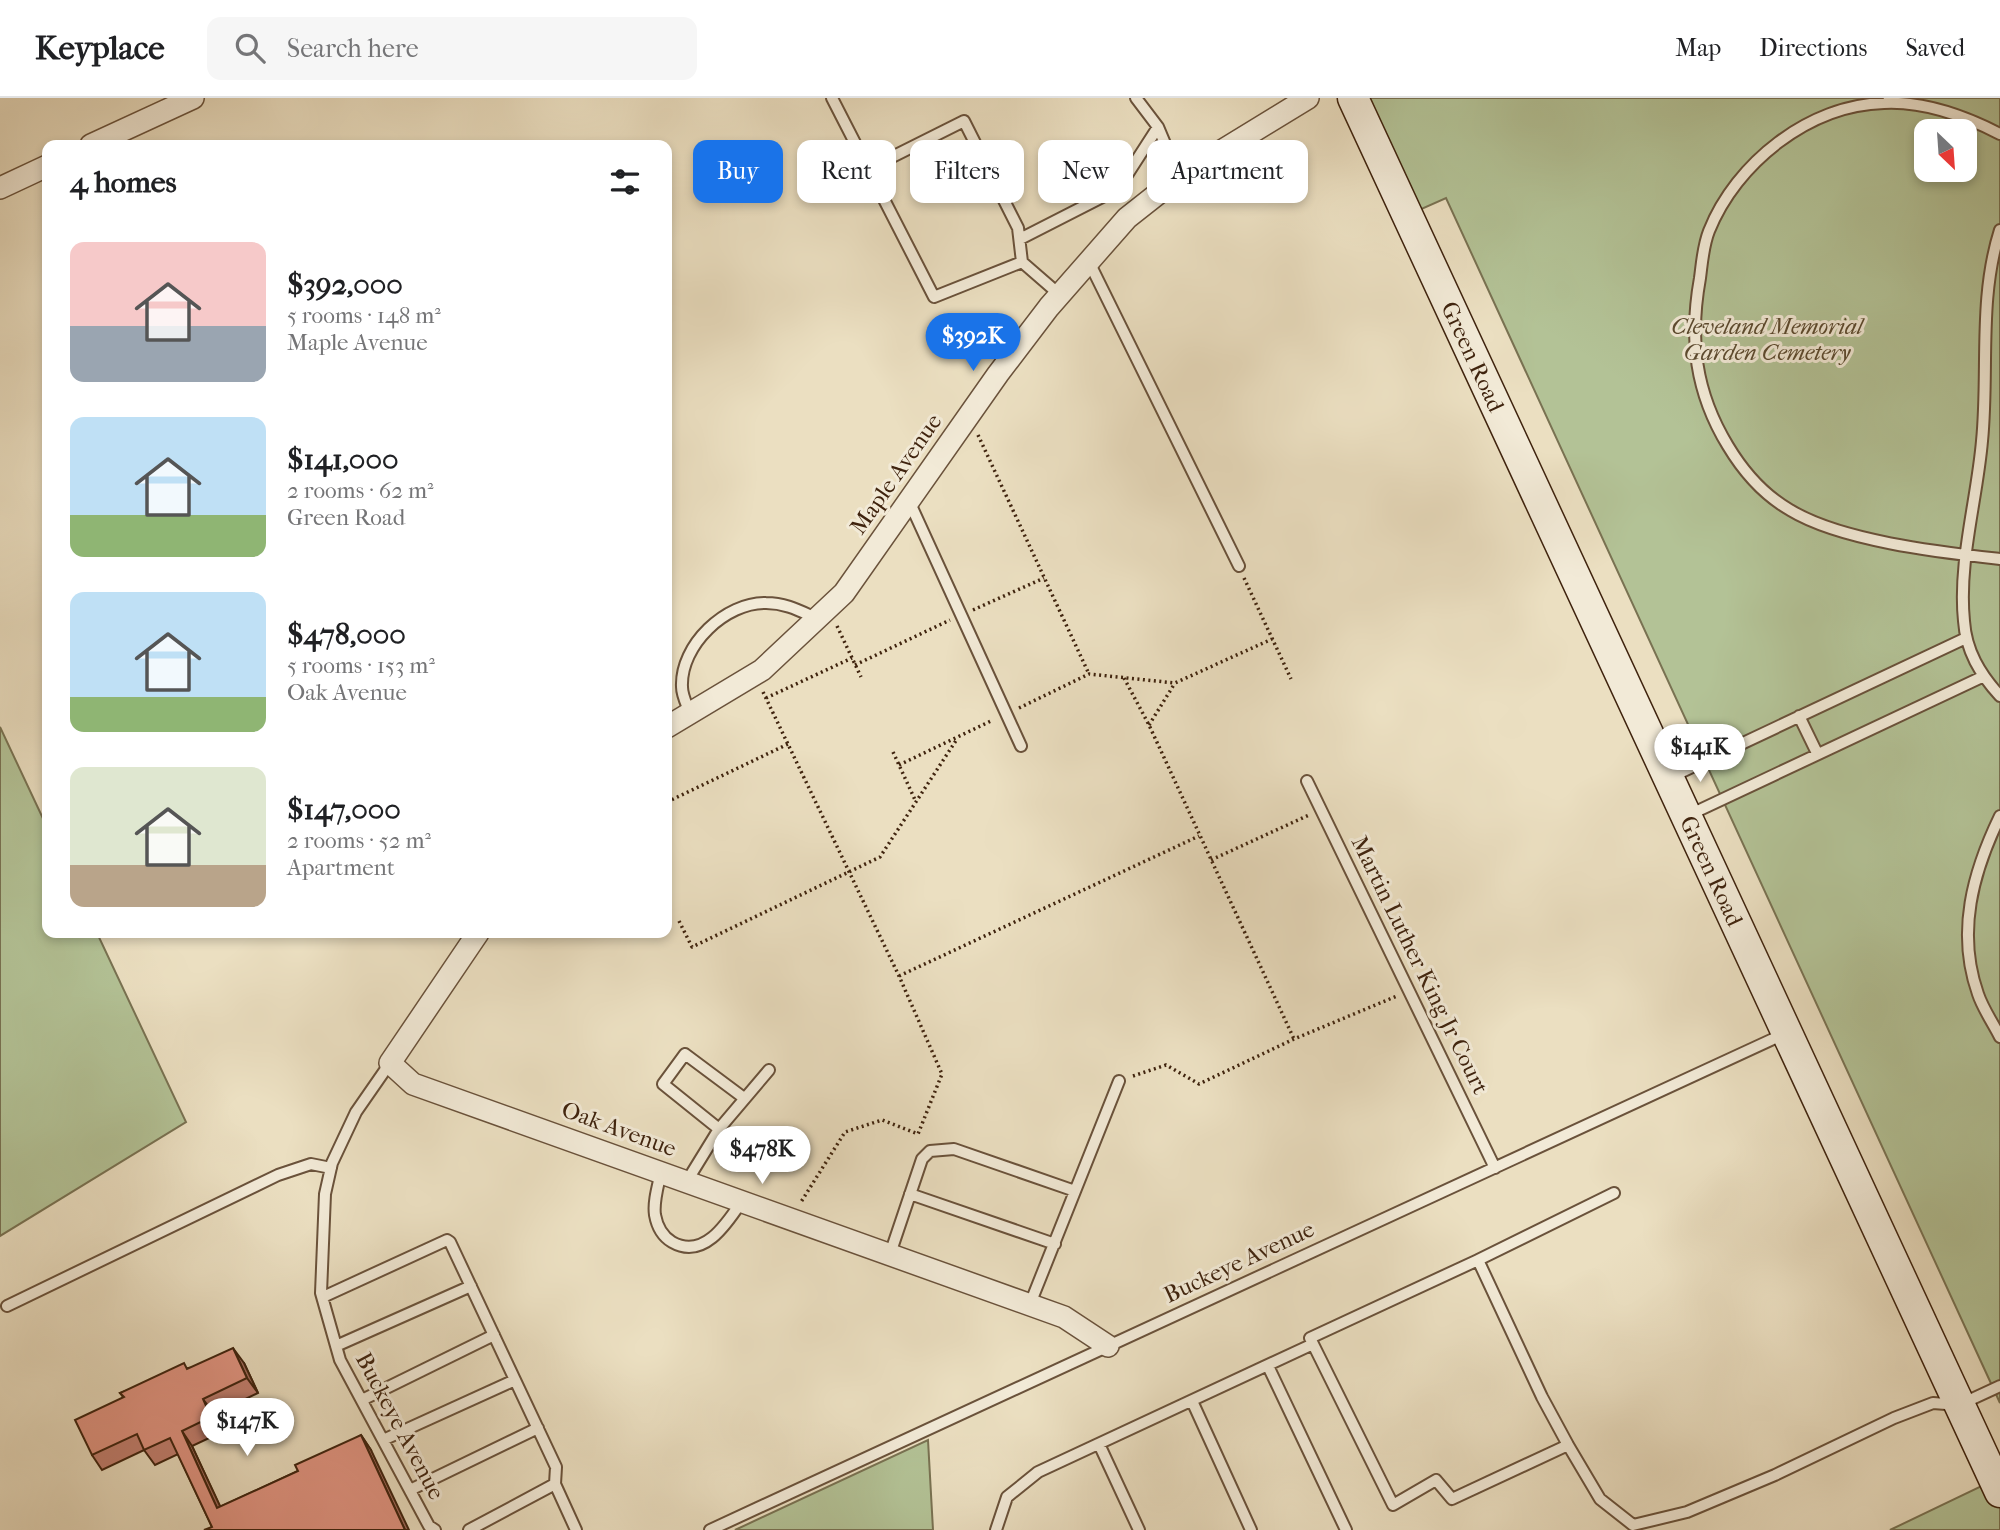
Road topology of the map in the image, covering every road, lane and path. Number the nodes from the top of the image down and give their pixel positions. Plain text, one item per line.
1 (193, 98) edge
2 (832, 98) edge
3 (1136, 98) edge
4 (1307, 98) edge
5 (1353, 98) edge
6 (156, 106) edge
7 (1158, 127) junction
8 (2000, 134) edge
9 (99, 140) edge
10 (854, 140) edge
11 (1163, 140) edge
12 (1239, 140) edge
13 (896, 155) edge
14 (42, 168) edge
15 (0, 188) edge
16 (1147, 202) edge
17 (886, 203) edge
18 (2000, 230) edge
19 (1020, 239) junction
20 (1022, 262) junction
21 (1089, 262) junction
22 (1060, 295) junction
23 (969, 416) junction
24 (909, 501) junction
25 (1967, 555) junction
26 (2000, 559) edge
27 (1239, 566) joint
28 (823, 613) junction
29 (1966, 638) junction
30 (1272, 639) junction
31 (852, 658) junction
32 (755, 674) junction
33 (861, 677) dead end
34 (1982, 677) junction
35 (1124, 678) junction
36 (1291, 679) dead end
37 (1175, 683) junction
38 (2000, 696) edge
39 (766, 698) junction
40 (690, 713) junction
41 (1799, 716) junction
42 (672, 724) edge
43 (1149, 725) junction
44 (958, 737) dead end
45 (788, 744) junction
46 (1021, 746) dead end
47 (893, 751) dead end
48 (1817, 753) junction
49 (1668, 778) junction
50 (1307, 781) dead end
51 (672, 800) edge
52 (916, 802) junction
53 (1321, 810) junction
54 (1687, 816) junction
55 (2000, 816) edge
56 (1199, 836) junction
57 (1211, 860) junction
58 (849, 872) junction
59 (679, 921) dead end
60 (475, 938) edge
61 (899, 976) junction
62 (1409, 991) junction
63 (1787, 1033) junction
64 (2000, 1037) edge
65 (1294, 1039) junction
66 (390, 1063) junction
67 (769, 1070) dead end
68 (1119, 1081) joint
69 (744, 1098) junction
70 (719, 1129) junction
71 (331, 1168) junction
72 (1495, 1168) junction
73 (661, 1172) junction
74 (687, 1181) junction
75 (1075, 1191) junction
76 (1614, 1193) dead end
77 (911, 1194) junction
78 (742, 1201) junction
79 (790, 1219) junction
80 (1055, 1244) junction
81 (890, 1254) junction
82 (1479, 1260) junction
83 (471, 1286) junction
84 (323, 1297) junction
85 (1030, 1304) junction
86 (7, 1306) dead end
87 (494, 1335) junction
88 (1313, 1344) junction
89 (336, 1346) junction
90 (1108, 1346) junction
91 (1268, 1366) junction
92 (515, 1380) junction
93 (2000, 1386) edge
94 (362, 1400) junction
95 (1192, 1401) junction
96 (1959, 1405) junction
97 (538, 1428) junction
98 (383, 1440) junction
99 (1099, 1444) junction
100 (1567, 1445) junction
101 (555, 1484) junction
102 (410, 1490) junction
103 (2000, 1492) edge
104 (435, 1530) edge
105 (469, 1530) edge
106 (576, 1530) edge
107 (710, 1530) edge
108 (996, 1530) edge
109 (1139, 1530) edge
110 (1251, 1530) edge
111 (1346, 1530) edge

1 - 6 street
2 - 10 lane
3 - 7 lane
4 - 12 street, Maple Avenue
5 - 49 main road, Green Road
6 - 9 street
7 - 11 lane
7 - 19 lane
8 - 25 lane
13 - 19 lane
14 - 15 street
16 - 21 street, Maple Avenue
17 - 20 lane
18 - 25 lane
19 - 20 lane
20 - 22 lane
21 - 22 street, Maple Avenue
21 - 27 lane
22 - 23 street, Maple Avenue
23 - 24 street, Maple Avenue
23 - 35 path
24 - 28 street, Maple Avenue
24 - 46 lane
25 - 26 lane
25 - 29 lane
27 - 30 path
28 - 31 path
28 - 32 street, Maple Avenue
28 - 40 lane
29 - 34 lane
29 - 41 lane
30 - 36 path
30 - 37 path
31 - 33 path
31 - 39 path
32 - 39 path
32 - 40 street, Maple Avenue
34 - 38 lane
34 - 48 lane
35 - 37 path
35 - 43 path
37 - 43 path
39 - 45 path
40 - 42 street, Maple Avenue
41 - 48 lane
41 - 49 lane
43 - 56 path
44 - 52 path
45 - 51 path
45 - 58 path
47 - 52 path
48 - 54 lane
49 - 54 main road, Green Road
50 - 53 lane, Martin Luther King Jr Court
52 - 58 path
53 - 57 path
53 - 62 lane, Martin Luther King Jr Court
54 - 63 main road, Green Road
55 - 64 lane
56 - 57 path
56 - 61 path
57 - 65 path
58 - 59 path
58 - 61 path
60 - 66 street
61 - 79 path
62 - 65 path
62 - 72 lane, Martin Luther King Jr Court
63 - 72 lane, Buckeye Avenue
63 - 96 main road, Green Road
65 - 68 path
66 - 71 lane, Buckeye Avenue
66 - 73 street, Oak Avenue
67 - 69 lane
68 - 75 lane
69 - 70 lane
69 - 70 lane
70 - 74 lane
71 - 84 lane, Buckeye Avenue
71 - 86 lane
72 - 90 lane, Buckeye Avenue
73 - 74 street, Oak Avenue
73 - 78 lane
74 - 78 street, Oak Avenue
75 - 77 lane
75 - 80 lane
76 - 82 lane
77 - 80 lane
77 - 81 lane
78 - 79 street, Oak Avenue
79 - 81 street, Oak Avenue
80 - 85 lane
81 - 85 street, Oak Avenue
82 - 88 lane
82 - 100 lane
83 - 84 lane
83 - 87 lane
83 - 89 lane
84 - 89 lane, Buckeye Avenue
85 - 90 street, Oak Avenue
87 - 92 lane
87 - 94 lane
88 - 91 lane
88 - 100 lane
89 - 94 lane, Buckeye Avenue
90 - 107 lane, Buckeye Avenue
91 - 95 lane
91 - 111 lane
92 - 97 lane
92 - 98 lane
93 - 96 lane
94 - 98 lane, Buckeye Avenue
95 - 99 lane
95 - 110 lane
96 - 100 lane
96 - 103 main road, Green Road
97 - 101 lane
97 - 102 lane
98 - 102 lane, Buckeye Avenue
99 - 108 lane
99 - 109 lane
101 - 105 lane
101 - 106 lane
102 - 104 lane, Buckeye Avenue

